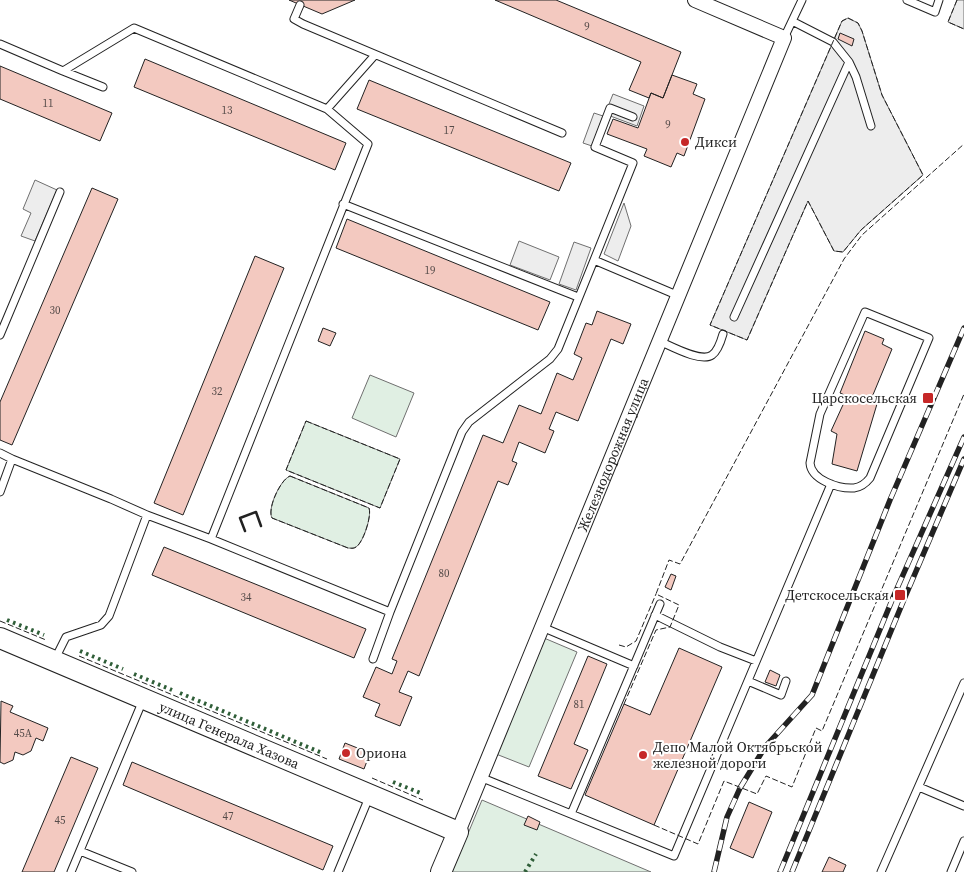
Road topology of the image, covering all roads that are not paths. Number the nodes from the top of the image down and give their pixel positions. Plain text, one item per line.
1 (695, 0) edge
2 (802, 0) edge
3 (907, 0) edge
4 (940, 0) edge
5 (300, 5) dead end
6 (792, 21) junction
7 (784, 38) junction
8 (0, 44) edge
9 (375, 55) junction
10 (849, 62) junction
11 (63, 71) junction
12 (103, 87) dead end
13 (327, 109) junction
14 (633, 117) dead end
15 (871, 126) dead end
16 (562, 133) dead end
17 (60, 192) dead end
18 (343, 204) junction
19 (594, 260) junction
20 (678, 296) junction
21 (578, 297) junction
22 (734, 317) dead end
23 (724, 334) dead end
24 (0, 335) edge
25 (659, 341) junction
26 (0, 453) edge
27 (12, 459) junction
28 (831, 484) junction
29 (0, 492) edge
30 (147, 515) junction
31 (211, 539) junction
32 (660, 604) dead end
33 (390, 612) junction
34 (655, 616) junction
35 (542, 627) junction
36 (0, 638) edge
37 (373, 659) dead end
38 (756, 661) junction
39 (54, 662) junction
40 (634, 666) junction
41 (748, 681) junction
42 (786, 681) dead end
43 (964, 683) edge
44 (144, 699) junction
45 (480, 777) junction
46 (918, 787) junction
47 (370, 795) junction
48 (964, 806) edge
49 (571, 814) junction
50 (458, 832) junction
51 (964, 841) edge
52 (80, 851) junction
53 (71, 872) edge
54 (132, 872) edge
55 (338, 872) edge
56 (441, 872) edge
57 (881, 872) edge
58 (950, 872) edge

1 - 7 street
2 - 6 lane
3 - 4 lane
5 - 9 lane
6 - 7 lane
6 - 10 lane
7 - 20 street, Железнодорожная улица
8 - 11 lane
9 - 13 lane
9 - 16 lane
10 - 15 lane
10 - 22 lane
11 - 12 lane
11 - 13 lane
13 - 18 lane
14 - 19 lane
17 - 24 lane
18 - 21 lane
18 - 31 lane
19 - 20 lane
19 - 21 lane
20 - 25 street, Железнодорожная улица
21 - 33 lane
23 - 25 lane
25 - 35 street, Железнодорожная улица
26 - 27 lane
27 - 29 lane
27 - 30 lane
28 - 28 lane
28 - 38 lane
30 - 31 lane
30 - 39 lane
31 - 33 lane
32 - 34 lane
33 - 37 lane
34 - 38 lane
34 - 40 lane
35 - 40 lane
35 - 45 street, Железнодорожная улица
36 - 39 street, улица Генерала Хазова
38 - 41 lane
39 - 44 street, улица Генерала Хазова
40 - 49 lane
41 - 42 lane
41 - 49 lane
43 - 46 lane
44 - 47 street, улица Генерала Хазова
44 - 52 lane
45 - 49 lane
45 - 50 street, Железнодорожная улица
46 - 48 lane
46 - 57 lane
47 - 50 street, улица Генерала Хазова
47 - 55 lane
50 - 56 street, Железнодорожная улица
51 - 58 lane
52 - 53 lane
52 - 54 lane

